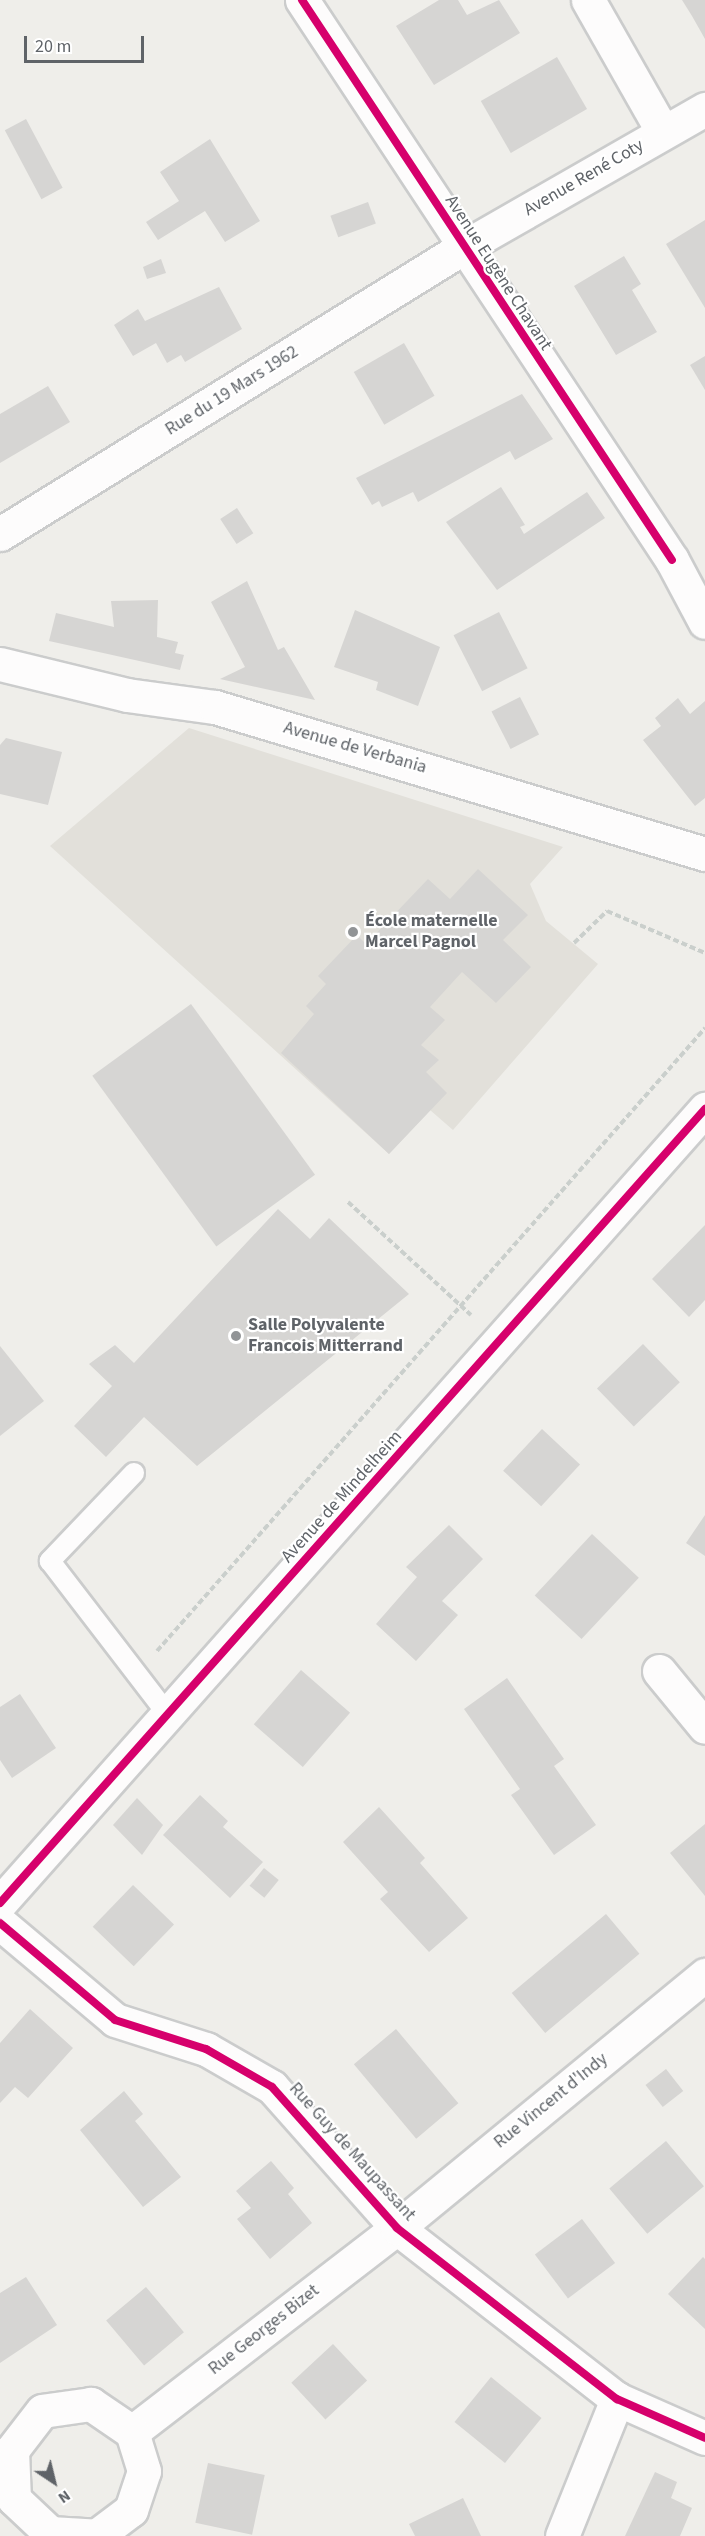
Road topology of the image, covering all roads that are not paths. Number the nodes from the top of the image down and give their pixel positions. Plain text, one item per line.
1 (302, 0) edge
2 (588, 0) edge
3 (705, 109) edge
4 (663, 132) junction
5 (464, 247) junction
6 (0, 534) edge
7 (672, 560) junction
8 (705, 591) edge
9 (705, 622) edge
10 (0, 664) edge
11 (705, 854) edge
12 (705, 1109) edge
13 (134, 1473) dead end
14 (659, 1671) dead end
15 (168, 1715) junction
16 (705, 1727) edge
17 (0, 1903) edge
18 (0, 1923) edge
19 (705, 1975) edge
20 (397, 2228) junction
21 (617, 2399) junction
22 (132, 2432) junction
23 (705, 2438) edge
24 (100, 2535) edge
25 (562, 2536) edge

1 - 5 street, Avenue Eugène Chavant
2 - 4 street
3 - 4 street, Avenue René Coty
4 - 5 street, Avenue René Coty
5 - 6 street, Rue du 19 Mars 1962
5 - 7 street, Avenue Eugène Chavant
7 - 8 street, Avenue Eugène Chavant
7 - 9 street, Avenue Eugène Chavant
10 - 11 street, Avenue de Verbania
12 - 15 street, Avenue de Mindelheim
13 - 15 lane
14 - 16 street
15 - 17 street, Avenue de Mindelheim
18 - 20 street, Rue Guy de Maupassant
19 - 20 street, Rue Vincent d'Indy
20 - 21 street, Rue Guy de Maupassant
20 - 22 street, Rue Georges Bizet
21 - 23 street, Rue Guy de Maupassant
21 - 25 street
22 - 24 street
22 - 24 street

